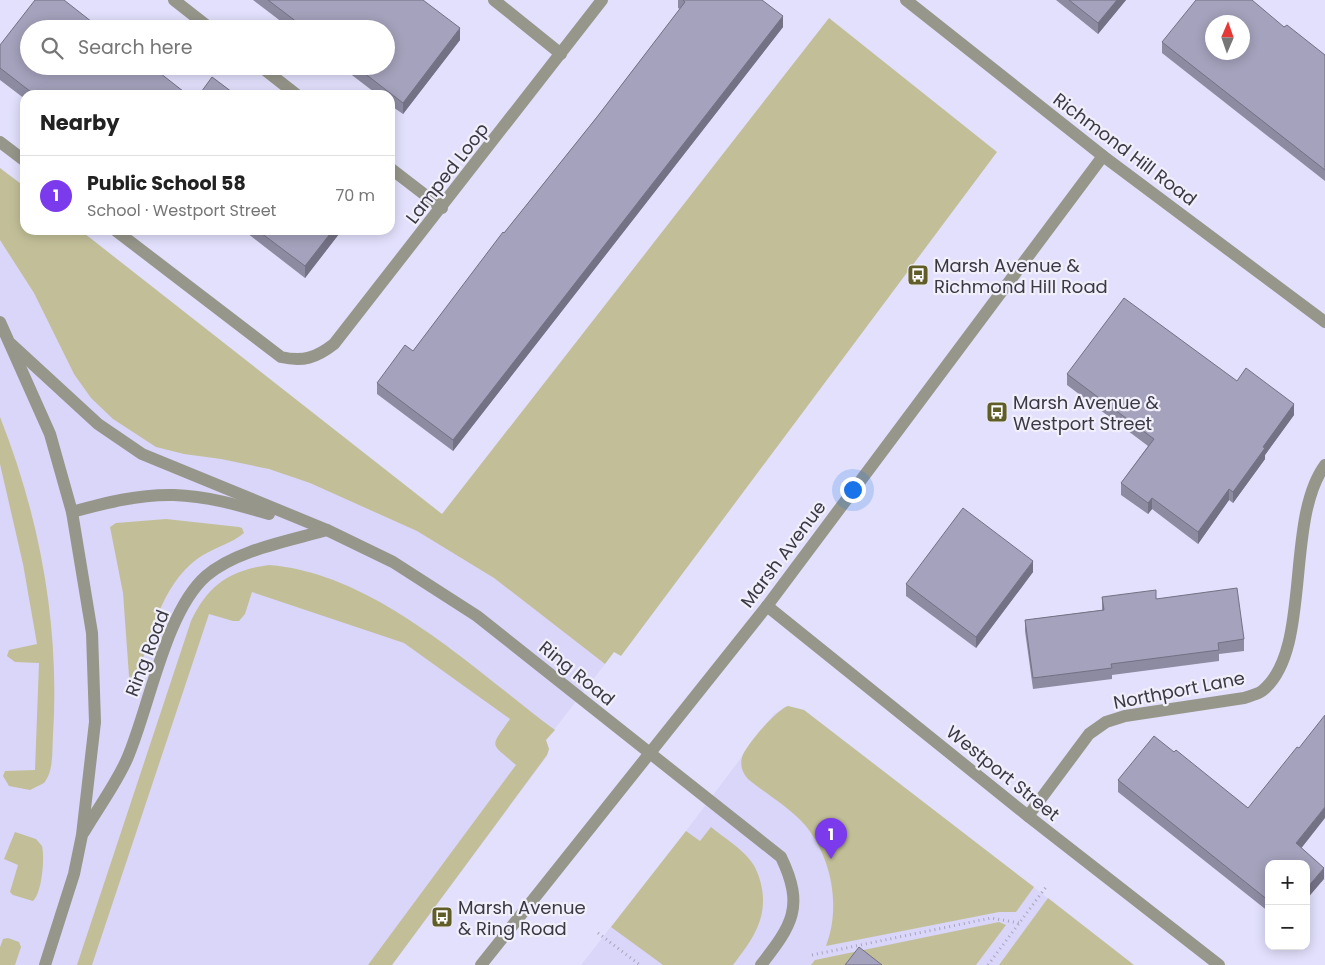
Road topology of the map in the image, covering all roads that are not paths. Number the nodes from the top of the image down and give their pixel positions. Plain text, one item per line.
1 (174, 0) edge
2 (494, 0) edge
3 (602, 0) edge
4 (906, 0) edge
5 (200, 20) edge
6 (561, 54) junction
7 (271, 75) edge
8 (291, 90) edge
9 (0, 142) edge
10 (1103, 156) junction
11 (20, 157) edge
12 (395, 172) edge
13 (442, 208) junction
14 (122, 235) edge
15 (0, 322) edge
16 (1325, 322) edge
17 (11, 344) junction
18 (1325, 465) edge
19 (72, 512) junction
20 (326, 530) junction
21 (767, 606) junction
22 (650, 754) junction
23 (1028, 816) junction
24 (82, 835) junction
25 (44, 965) edge
26 (481, 965) edge
27 (761, 965) edge
28 (1219, 965) edge

1 - 5 street
2 - 6 street
3 - 6 street, Lamped Loop
4 - 10 street, Richmond Hill Road
6 - 13 street, Lamped Loop
7 - 8 street
9 - 11 street
10 - 16 street, Richmond Hill Road
10 - 21 street, Marsh Avenue
12 - 13 street
13 - 14 street, Lamped Loop
15 - 17 street, Ring Road
17 - 19 street, Ring Road
17 - 20 street, Ring Road
18 - 23 street, Northport Lane
19 - 20 street, Ring Road
19 - 24 street, Ring Road
20 - 22 street, Ring Road
20 - 24 street, Ring Road
21 - 22 street, Marsh Avenue
21 - 23 street, Westport Street
22 - 26 street, Marsh Avenue
22 - 27 street, Ring Road
23 - 28 street, Westport Street
24 - 25 street, Ring Road

